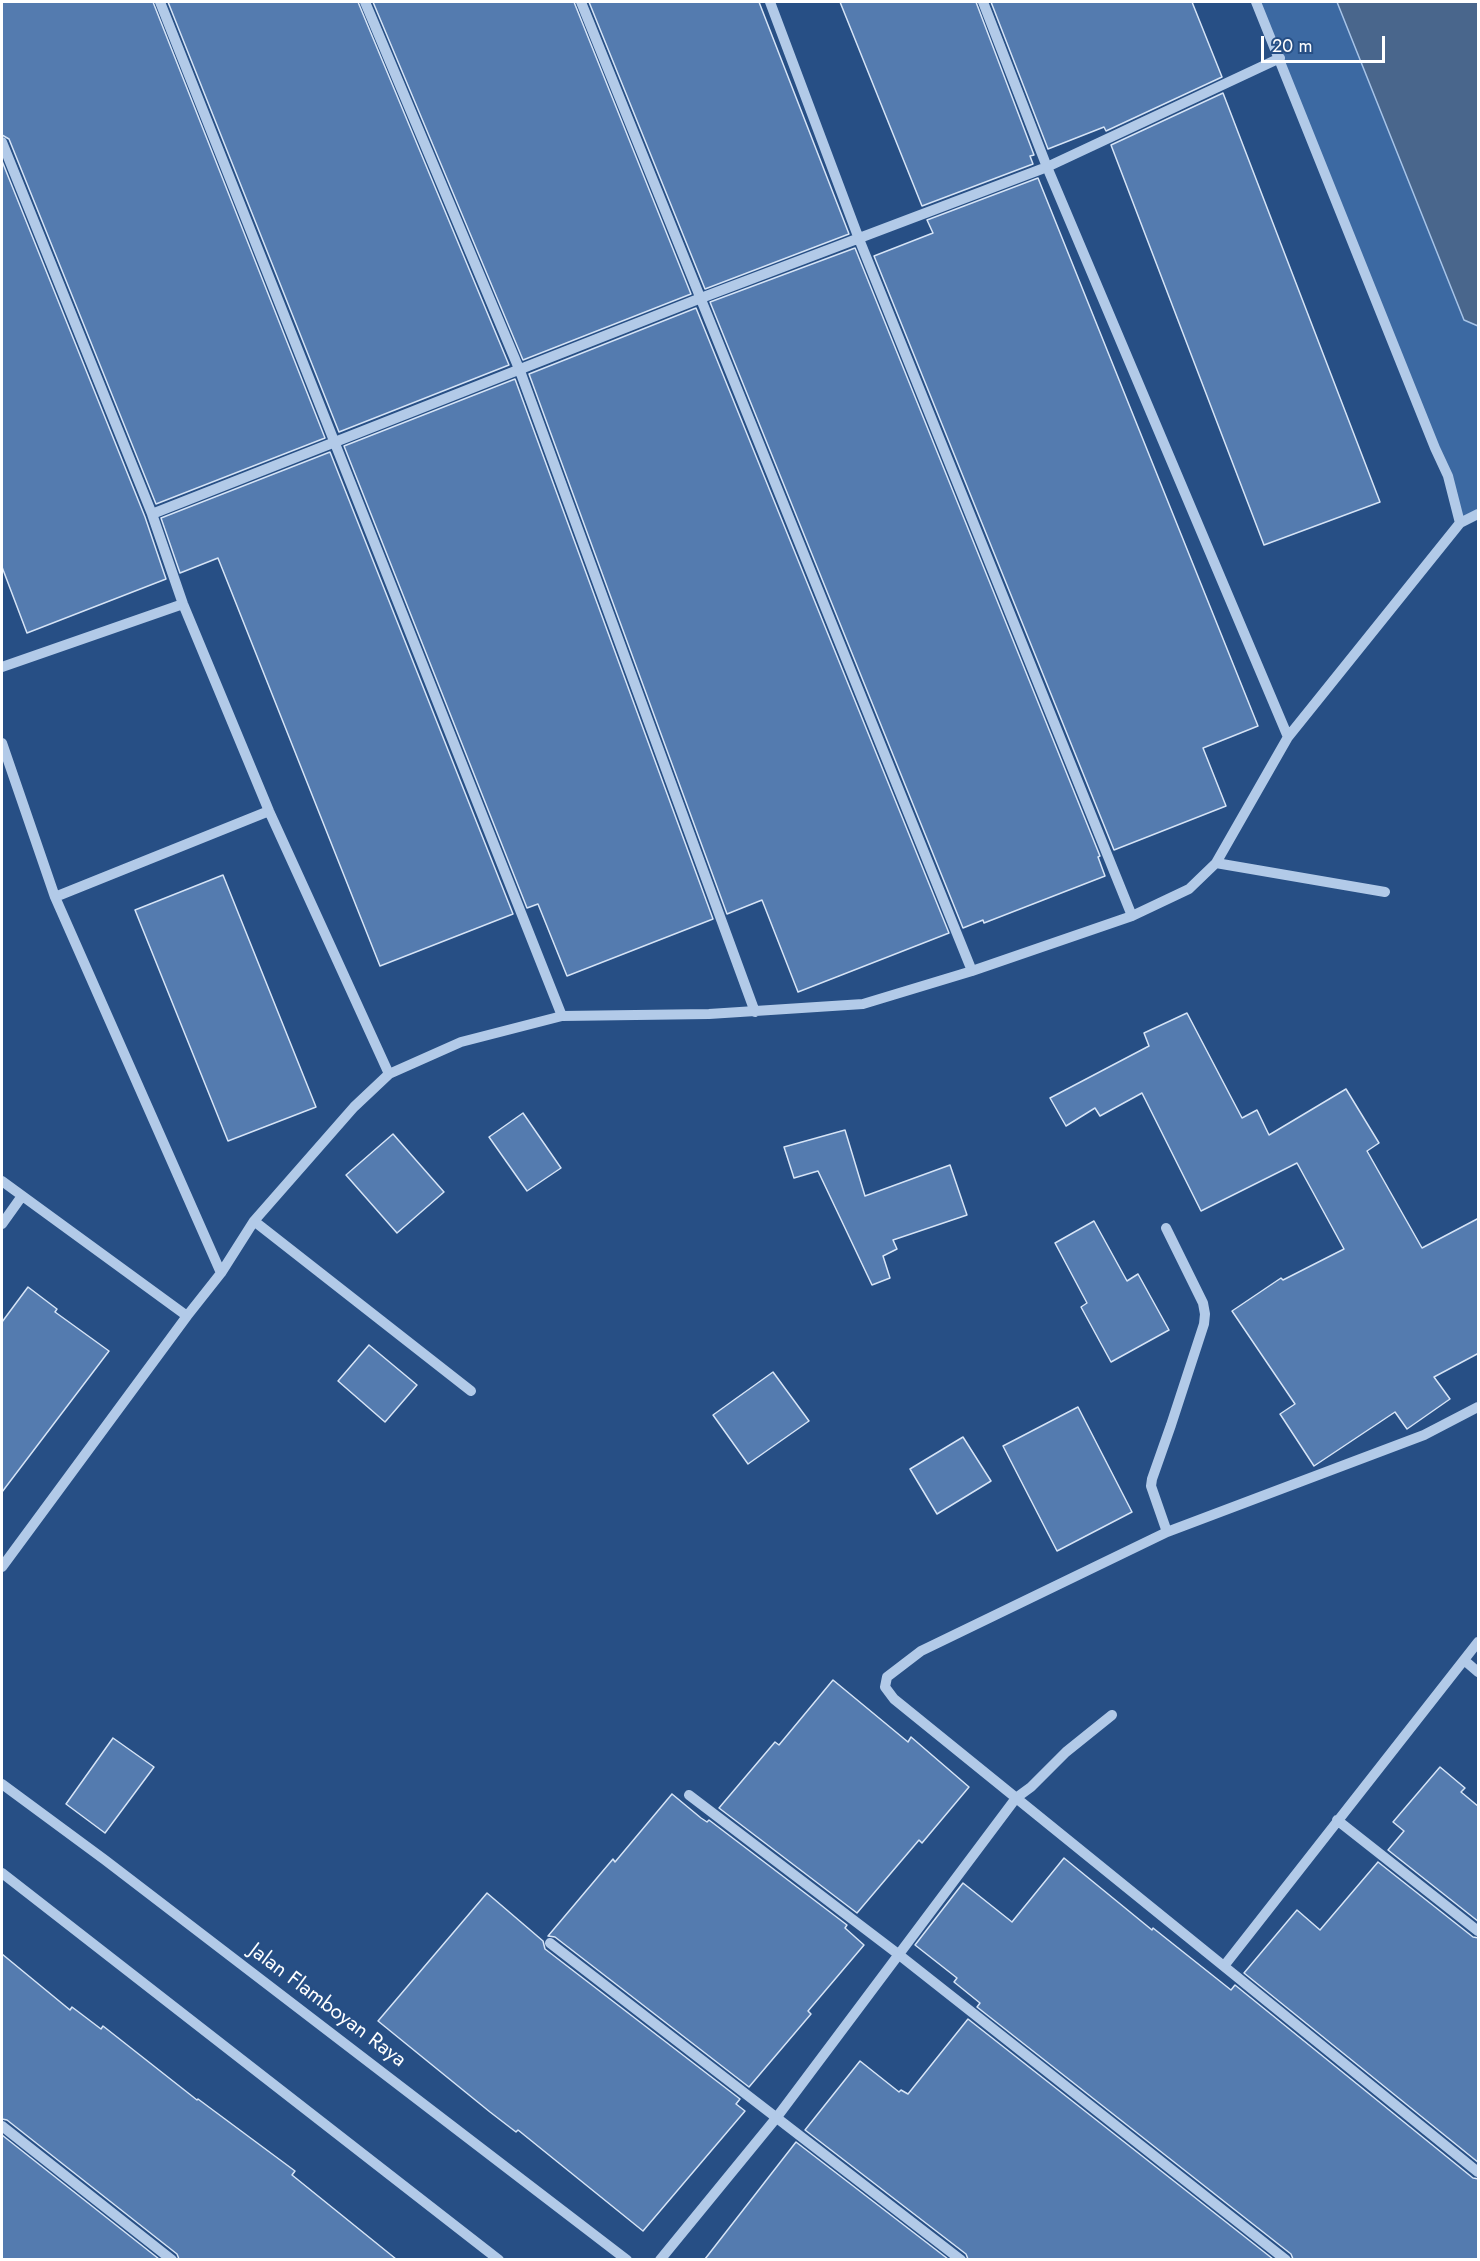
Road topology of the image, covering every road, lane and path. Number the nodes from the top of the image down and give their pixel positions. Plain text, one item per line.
1 (160, 2) edge
2 (365, 2) edge
3 (581, 2) edge
4 (770, 2) edge
5 (983, 2) edge
6 (1256, 2) edge
7 (1280, 58) junction
8 (2, 142) edge
9 (1047, 167) junction
10 (859, 239) junction
11 (701, 298) junction
12 (520, 371) junction
13 (336, 443) junction
14 (152, 514) junction
15 (1479, 514) edge
16 (1460, 523) junction
17 (183, 604) junction
18 (2, 667) edge
19 (1288, 737) junction
20 (2, 743) edge
21 (269, 811) junction
22 (1216, 863) junction
23 (1385, 892) dead end
24 (55, 897) junction
25 (1132, 916) junction
26 (972, 971) junction
27 (755, 1012) junction
28 (562, 1016) junction
29 (389, 1074) junction
30 (2, 1181) edge
31 (22, 1196) junction
32 (254, 1221) junction
33 (2, 1224) edge
34 (1166, 1228) dead end
35 (221, 1273) junction
36 (187, 1316) junction
37 (471, 1391) dead end
38 (1479, 1407) edge
39 (1167, 1532) junction
40 (2, 1567) edge
41 (1479, 1642) edge
42 (1464, 1660) junction
43 (1479, 1672) edge
44 (1112, 1715) dead end
45 (2, 1784) edge
46 (688, 1795) dead end
47 (1016, 1798) junction
48 (1337, 1820) junction
49 (2, 1873) edge
50 (1479, 1931) edge
51 (550, 1943) dead end
52 (898, 1954) junction
53 (1224, 1966) junction
54 (777, 2117) junction
55 (2, 2126) edge
56 (1479, 2172) edge
57 (172, 2259) edge
58 (499, 2259) edge
59 (627, 2259) edge
60 (660, 2259) edge
61 (961, 2259) edge
62 (1286, 2259) edge

1 - 13 street
2 - 12 street
3 - 11 street
4 - 10 street
5 - 9 street
6 - 7 street
7 - 9 street
7 - 16 street
8 - 14 street
9 - 10 street
9 - 19 street
10 - 11 street
10 - 25 street
11 - 12 street
11 - 26 street
12 - 13 street
12 - 27 street
13 - 14 street
13 - 28 street
14 - 17 street
15 - 16 street
16 - 19 street
17 - 18 street
17 - 21 street
19 - 22 street
20 - 24 street
21 - 24 street
21 - 29 street
22 - 23 street
22 - 25 street
24 - 35 street
25 - 26 street
26 - 27 street
27 - 28 street
28 - 29 street
29 - 32 street
30 - 31 street
31 - 33 street
31 - 36 street
32 - 35 street
32 - 37 street
34 - 39 street
35 - 36 street
36 - 40 street
38 - 39 street
39 - 47 street
41 - 42 street
42 - 43 street
42 - 48 street
44 - 47 street
45 - 59 street, Jalan Flamboyan Raya
46 - 52 street
47 - 52 street
47 - 53 street
48 - 50 street
48 - 53 street
49 - 58 street
51 - 54 street
52 - 54 street
52 - 62 street
53 - 56 street
54 - 60 street
54 - 61 street
55 - 57 street

